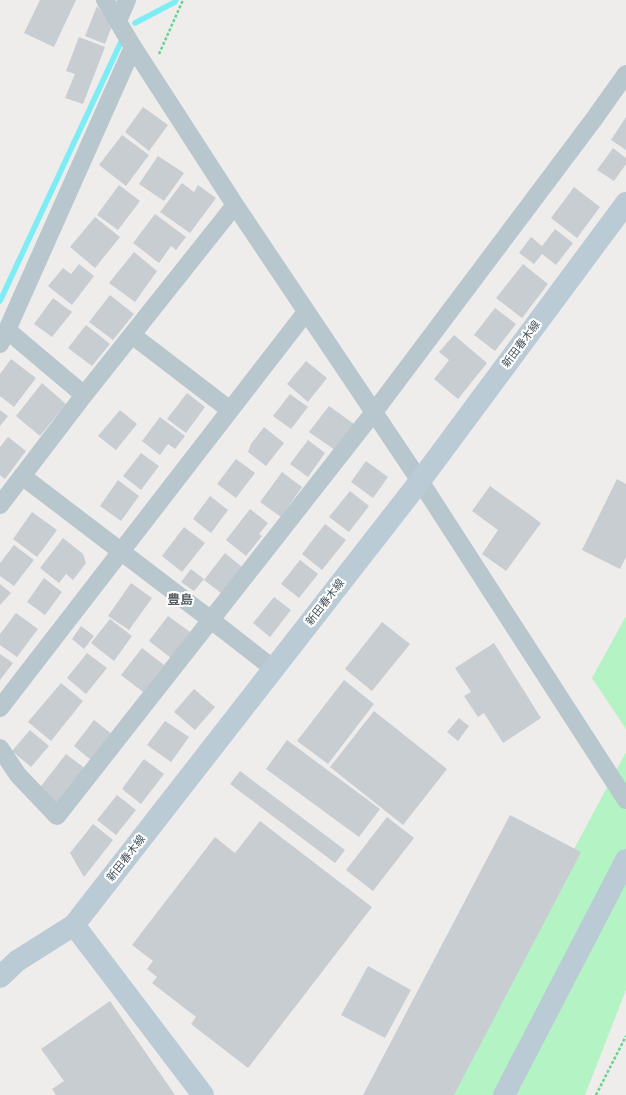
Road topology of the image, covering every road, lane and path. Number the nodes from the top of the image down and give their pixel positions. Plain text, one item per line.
1 (105, 0) edge
2 (127, 0) edge
3 (183, 0) edge
4 (118, 21) junction
5 (133, 47) junction
6 (150, 73) junction
7 (626, 74) edge
8 (626, 203) edge
9 (235, 205) junction
10 (306, 312) junction
11 (132, 334) junction
12 (4, 337) edge
13 (84, 395) junction
14 (230, 410) junction
15 (374, 412) junction
16 (22, 476) junction
17 (420, 481) junction
18 (0, 505) edge
19 (121, 551) junction
20 (211, 620) junction
21 (274, 669) junction
22 (0, 708) edge
23 (0, 748) edge
24 (626, 800) edge
25 (626, 860) edge
26 (74, 925) junction
27 (0, 977) edge
28 (626, 1036) edge
29 (202, 1095) edge
30 (504, 1095) edge
31 (596, 1095) edge

1 - 4 street
2 - 4 street
3 - 6 path
4 - 5 street
5 - 6 street
5 - 12 street
6 - 9 street
7 - 15 street
8 - 17 main road, 新田春木線
9 - 10 street
9 - 11 street
10 - 14 street
10 - 15 street
11 - 13 street
11 - 14 street
12 - 13 street
13 - 16 street
14 - 19 street
15 - 17 street
15 - 20 street
16 - 18 street
16 - 19 street
17 - 21 main road, 新田春木線
17 - 24 street
19 - 20 street
19 - 22 street
20 - 21 street
20 - 23 street
21 - 26 main road, 新田春木線
25 - 30 main road
26 - 27 main road, 新田春木線
26 - 29 main road
28 - 31 path

